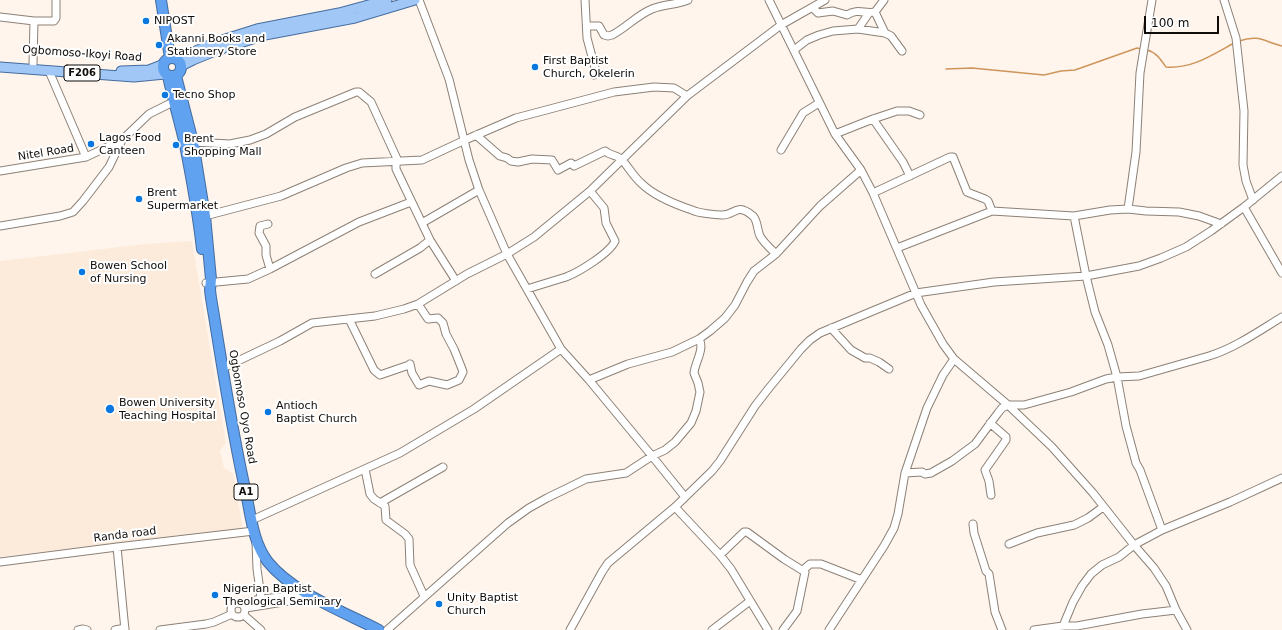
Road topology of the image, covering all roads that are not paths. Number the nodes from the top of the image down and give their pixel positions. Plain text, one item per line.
1 (56, 0) edge
2 (161, 0) edge
3 (387, 0) edge
4 (415, 0) edge
5 (419, 0) edge
6 (585, 0) edge
7 (688, 0) edge
8 (769, 0) edge
9 (826, 0) edge
10 (884, 0) edge
11 (1152, 0) edge
12 (1224, 0) edge
13 (813, 8) junction
14 (872, 13) junction
15 (0, 16) edge
16 (34, 21) junction
17 (781, 25) junction
18 (587, 26) junction
19 (858, 29) junction
20 (885, 33) junction
21 (794, 50) junction
22 (902, 51) dead end
23 (0, 61) edge
24 (176, 61) junction
25 (33, 64) junction
26 (0, 67) edge
27 (49, 70) junction
28 (168, 73) junction
29 (594, 75) dead end
30 (687, 96) junction
31 (173, 102) junction
32 (819, 103) junction
33 (920, 115) dead end
34 (873, 118) junction
35 (835, 134) junction
36 (476, 135) junction
37 (122, 140) junction
38 (465, 140) junction
39 (193, 142) junction
40 (781, 150) dead end
41 (86, 157) junction
42 (622, 160) junction
43 (398, 162) junction
44 (861, 170) junction
45 (0, 171) edge
46 (910, 176) junction
47 (1282, 176) edge
48 (479, 190) junction
49 (590, 192) junction
50 (873, 193) junction
51 (1253, 200) junction
52 (411, 202) junction
53 (1244, 207) junction
54 (1128, 209) junction
55 (992, 211) junction
56 (205, 216) junction
57 (1074, 216) junction
58 (422, 223) junction
59 (268, 224) dead end
60 (1221, 224) junction
61 (0, 226) edge
62 (430, 240) junction
63 (897, 248) junction
64 (507, 254) junction
65 (776, 254) junction
66 (270, 269) junction
67 (1282, 273) edge
68 (375, 274) dead end
69 (1086, 276) junction
70 (456, 281) junction
71 (209, 286) junction
72 (527, 289) junction
73 (916, 293) junction
74 (418, 304) junction
75 (1282, 317) edge
76 (349, 319) junction
77 (831, 328) junction
78 (699, 339) junction
79 (561, 349) junction
80 (954, 359) junction
81 (223, 368) junction
82 (889, 369) dead end
83 (1117, 377) junction
84 (589, 380) junction
85 (1008, 405) junction
86 (990, 423) junction
87 (652, 456) junction
88 (443, 467) dead end
89 (365, 469) junction
90 (905, 473) junction
91 (1282, 478) edge
92 (991, 495) dead end
93 (684, 497) junction
94 (380, 503) junction
95 (675, 507) junction
96 (1103, 507) junction
97 (252, 520) junction
98 (973, 524) dead end
99 (1162, 530) junction
100 (255, 534) junction
101 (1009, 544) dead end
102 (1134, 545) junction
103 (117, 546) junction
104 (720, 554) junction
105 (0, 562) edge
106 (803, 570) junction
107 (862, 580) junction
108 (311, 595) junction
109 (424, 596) junction
110 (750, 601) junction
111 (262, 602) junction
112 (244, 609) junction
113 (1176, 610) junction
114 (232, 614) junction
115 (1063, 626) junction
116 (125, 629) edge
117 (78, 630) edge
118 (87, 630) edge
119 (115, 630) edge
120 (160, 630) edge
121 (261, 630) edge
122 (379, 630) edge
123 (387, 630) edge
124 (570, 630) edge
125 (712, 630) edge
126 (768, 630) edge
127 (782, 630) edge
128 (829, 630) edge
129 (1002, 630) edge
130 (1034, 630) edge
131 (1187, 630) edge

1 - 16 street
2 - 24 highway
3 - 24 main road
4 - 24 main road
5 - 38 street
6 - 18 street
7 - 18 street
8 - 17 street
9 - 13 street
10 - 14 street
11 - 54 street
12 - 51 street
13 - 14 street
13 - 17 street
14 - 19 street
14 - 20 street
15 - 16 street
16 - 25 street
17 - 21 street
17 - 30 street
18 - 29 street
19 - 20 street
19 - 21 street
20 - 22 street
21 - 32 street
23 - 25 main road, Ogbomoso-Ikoyi Road / F206
24 - 28 highway
24 - 28 highway
25 - 28 main road, Ogbomoso-Ikoyi Road / F206
26 - 27 main road, Ogbomoso-Ikoyi Road / F206
27 - 28 main road, Ogbomoso-Ikoyi Road / F206
27 - 41 street
28 - 31 highway, Ogbomoso Oyo Road / A1
28 - 39 highway, Ogbomoso Oyo Road / A1
30 - 36 street
30 - 42 street
31 - 37 street, Nitel Road
31 - 71 highway, Ogbomoso Oyo Road / A1
32 - 35 street
32 - 40 street
33 - 34 street
34 - 35 street
34 - 46 street
35 - 44 street
36 - 38 street
36 - 42 street
37 - 41 street, Nitel Road
37 - 61 street
38 - 43 street
38 - 48 street
39 - 43 street
39 - 56 highway, Ogbomoso Oyo Road / A1
41 - 45 street, Nitel Road
42 - 49 street
42 - 65 street
43 - 52 street
43 - 56 street
44 - 50 street
44 - 65 street
46 - 50 street
46 - 55 street
47 - 51 street
48 - 58 street
48 - 64 street
49 - 64 street
49 - 72 street
50 - 63 street
51 - 53 street
52 - 58 street
52 - 66 street
53 - 60 street
53 - 67 street
54 - 57 street
54 - 60 street
55 - 57 street
55 - 63 street
56 - 71 highway, Ogbomoso Oyo Road / A1
57 - 69 street
58 - 62 street
59 - 66 street
60 - 69 street
62 - 68 street
62 - 70 street
63 - 73 street
64 - 70 street
64 - 72 street
65 - 78 street
66 - 71 street
69 - 73 street
69 - 83 street
70 - 74 street
71 - 81 highway, Ogbomoso Oyo Road / A1
72 - 79 street
73 - 77 street
73 - 80 street
74 - 76 street
74 - 76 street
75 - 83 street
76 - 81 street
77 - 82 street
77 - 93 street
78 - 84 street
78 - 87 street
79 - 84 street
79 - 89 street
80 - 85 street
80 - 90 street
81 - 97 highway, Ogbomoso Oyo Road / A1
83 - 85 street
83 - 99 street
84 - 87 street
85 - 86 street
85 - 96 street
86 - 90 street
86 - 92 street
87 - 93 street
87 - 109 street
88 - 94 street
89 - 94 street
89 - 97 street
90 - 107 street
91 - 99 street
93 - 95 street
94 - 109 street
95 - 104 street
95 - 124 street
96 - 101 street
96 - 102 street
97 - 100 highway, Ogbomoso Oyo Road / A1
98 - 129 street
99 - 102 street
100 - 103 street, Randa road
100 - 108 highway, Ogbomoso Oyo Road / A1
100 - 111 street
102 - 113 street
102 - 115 street
103 - 105 street, Randa road
103 - 116 street
104 - 106 street
104 - 110 street
106 - 107 street
106 - 127 street
107 - 128 street
108 - 111 street
108 - 122 highway, Ogbomoso Oyo Road / A1
109 - 123 street
110 - 125 street
110 - 126 street
111 - 112 street
112 - 114 street
112 - 114 street
112 - 121 street
113 - 115 street
113 - 131 street
114 - 120 street
115 - 130 street
116 - 119 street
117 - 118 street

